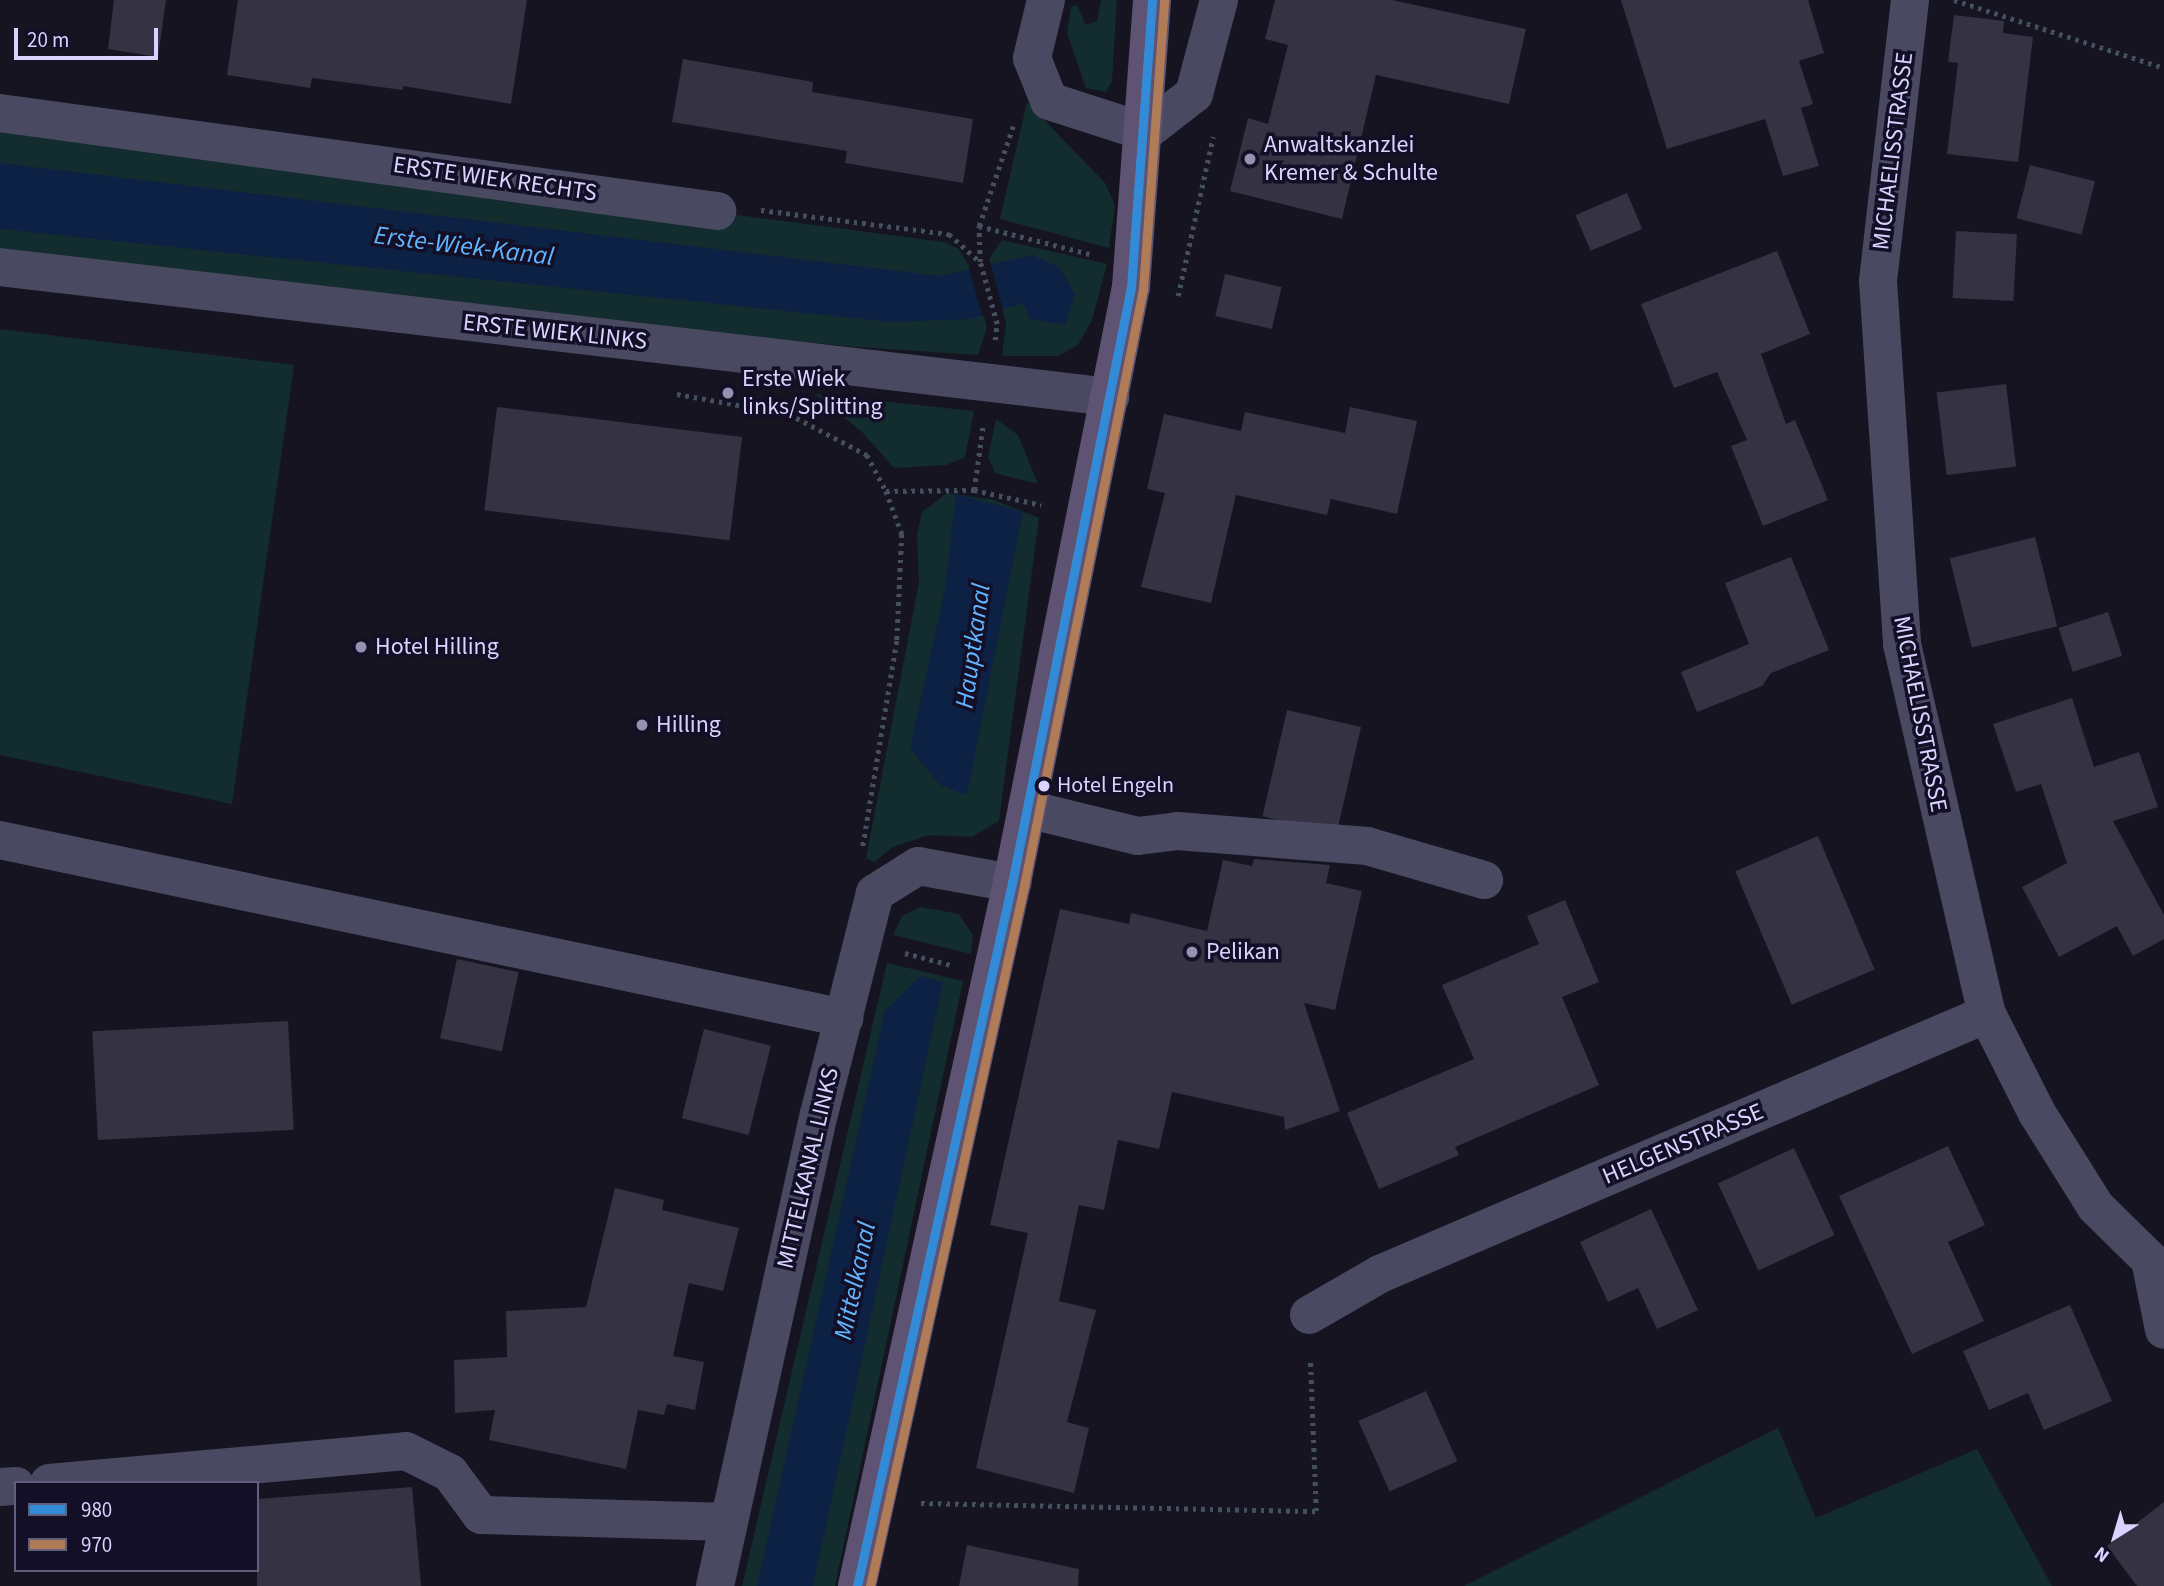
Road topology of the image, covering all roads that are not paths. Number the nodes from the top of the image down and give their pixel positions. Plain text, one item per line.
1 (1046, 0) edge
2 (1152, 0) edge
3 (1219, 0) edge
4 (1910, 0) edge
5 (0, 113) edge
6 (1145, 132) junction
7 (717, 211) road end
8 (0, 267) edge
9 (1110, 397) junction
10 (1027, 809) junction
11 (0, 840) edge
12 (1484, 880) dead end
13 (1012, 883) junction
14 (1987, 1014) junction
15 (844, 1018) junction
16 (2157, 1255) edge
17 (1309, 1315) road end
18 (2164, 1330) edge
19 (72, 1481) edge
20 (729, 1522) junction
21 (715, 1586) edge
22 (857, 1586) edge

1 - 6 street
2 - 6 main road
3 - 6 street
4 - 14 street, MICHAELISSTRASSE
5 - 7 street, ERSTE WIEK RECHTS
6 - 9 main road
8 - 9 street, ERSTE WIEK LINKS
9 - 10 main road
10 - 12 street
10 - 13 main road
11 - 15 street
13 - 15 street, MITTELKANAL LINKS
13 - 22 main road
14 - 16 street, MICHAELISSTRASSE
14 - 17 street, HELGENSTRASSE
15 - 20 street, MITTELKANAL LINKS
16 - 18 street, MICHAELISSTRASSE
19 - 20 street
20 - 21 street, MITTELKANAL LINKS

